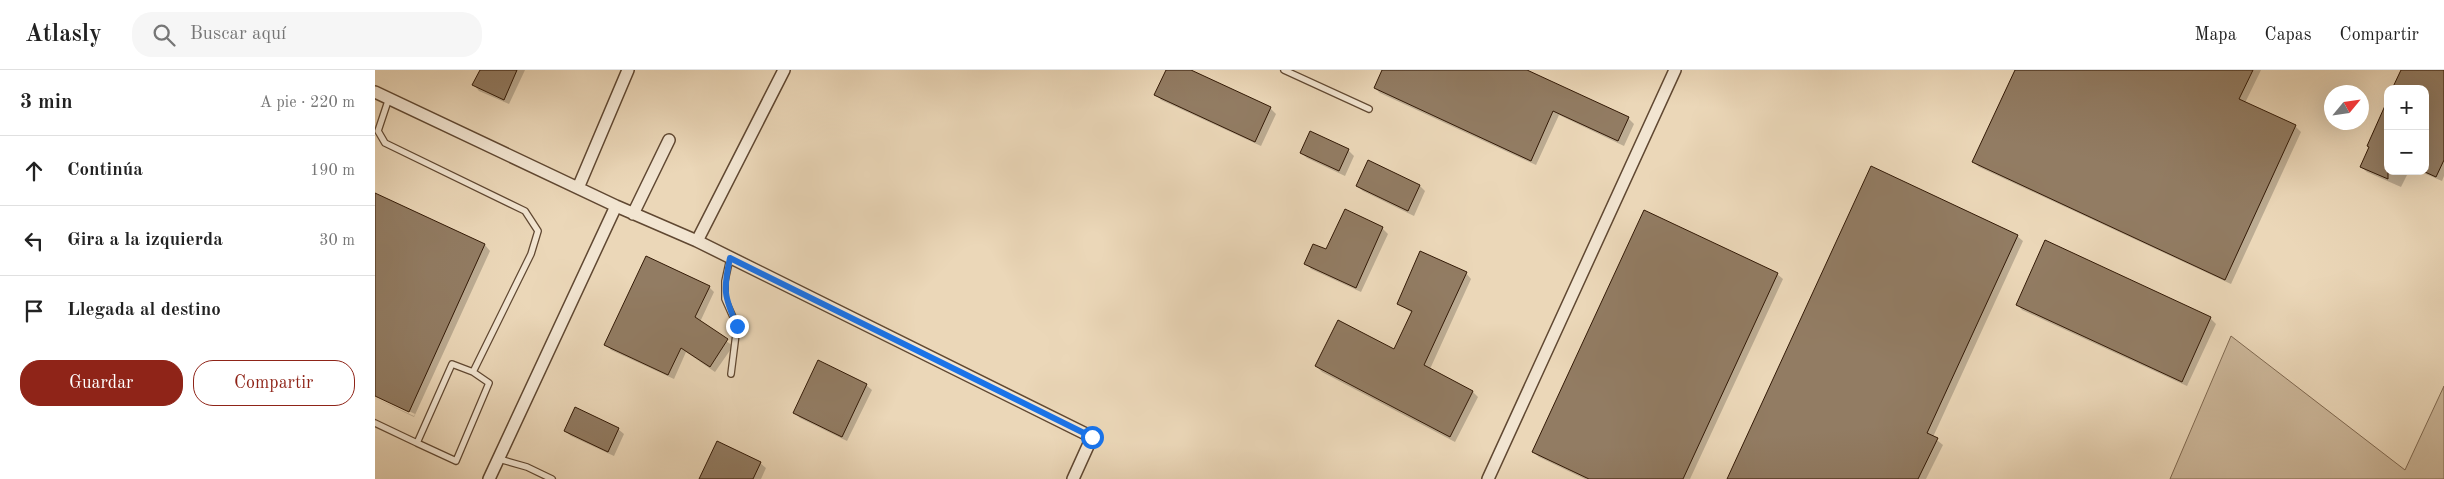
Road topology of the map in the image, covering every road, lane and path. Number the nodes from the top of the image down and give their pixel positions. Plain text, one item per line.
1 (628, 70) edge
2 (784, 70) edge
3 (1284, 70) edge
4 (1675, 70) edge
5 (375, 92) edge
6 (389, 98) junction
7 (1369, 109) dead end
8 (669, 140) dead end
9 (578, 188) junction
10 (616, 206) junction
11 (633, 214) junction
12 (697, 242) junction
13 (730, 258) junction
14 (473, 372) junction
15 (731, 374) dead end
16 (375, 423) edge
17 (417, 443) junction
18 (499, 459) junction
19 (489, 479) edge
20 (552, 479) edge
21 (1073, 479) edge
22 (1488, 479) edge

1 - 9 street
2 - 12 street
3 - 7 lane
4 - 22 street
5 - 6 street
6 - 9 street
6 - 14 lane
8 - 11 street
9 - 10 street
10 - 11 street
10 - 18 street
11 - 12 street
12 - 13 street
13 - 15 lane
13 - 21 street
14 - 17 lane
14 - 17 lane
16 - 17 lane
18 - 19 street
18 - 20 lane

